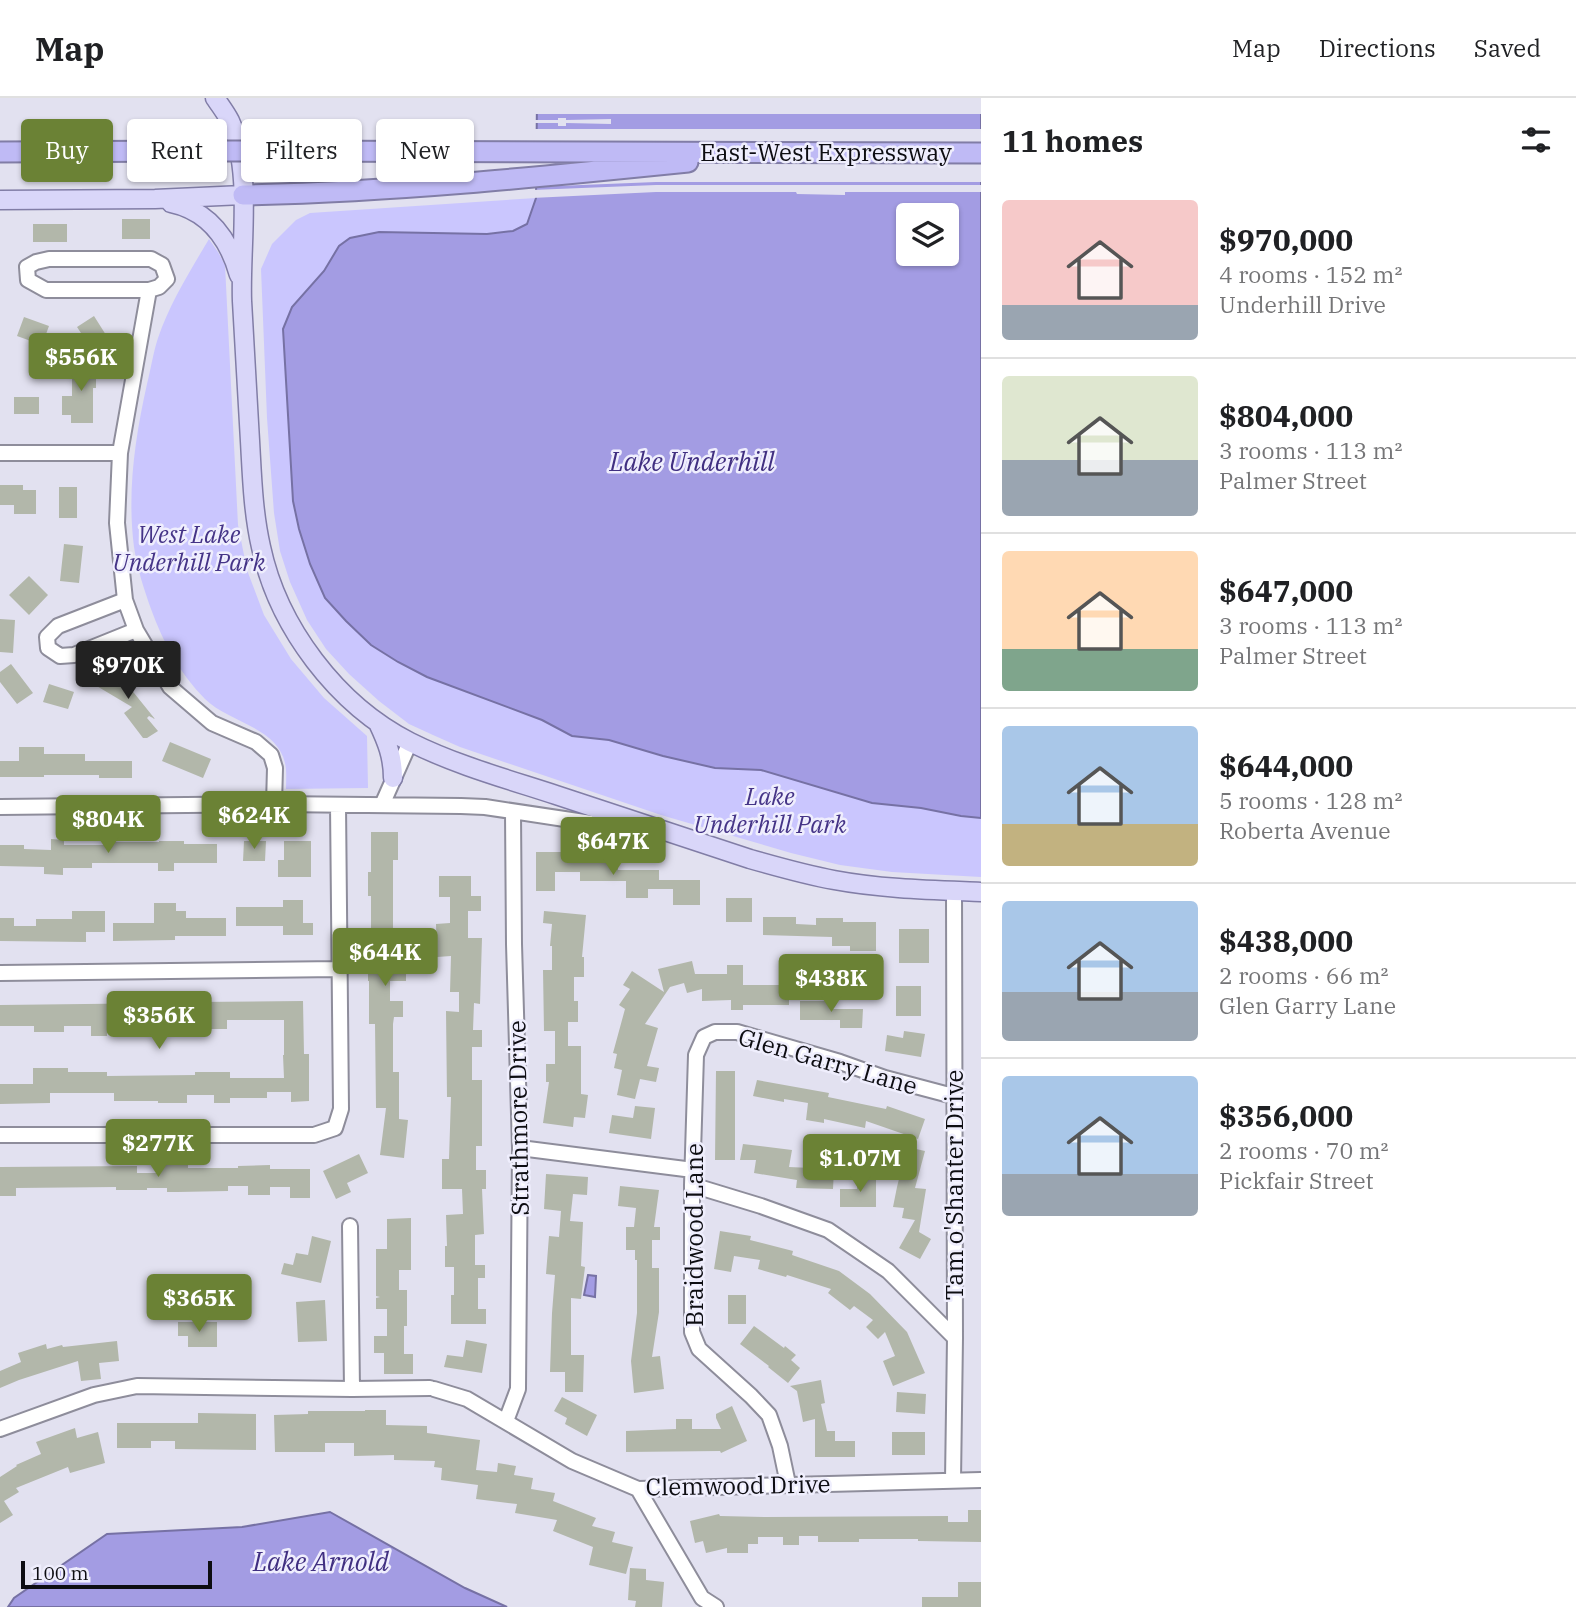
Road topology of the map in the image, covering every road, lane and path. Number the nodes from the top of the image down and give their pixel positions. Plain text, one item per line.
1 (215, 98) edge
2 (0, 152) edge
3 (800, 152) junction
4 (981, 153) edge
5 (243, 195) junction
6 (155, 199) junction
7 (0, 200) edge
8 (242, 289) junction
9 (149, 290) junction
10 (0, 453) edge
11 (120, 453) junction
12 (125, 600) junction
13 (136, 630) junction
14 (378, 723) junction
15 (410, 742) junction
16 (393, 778) junction
17 (274, 804) junction
18 (338, 805) junction
19 (382, 805) junction
20 (0, 807) edge
21 (513, 813) junction
22 (649, 826) junction
23 (954, 891) junction
24 (981, 892) edge
25 (339, 969) junction
26 (0, 973) edge
27 (704, 1038) joint
28 (953, 1096) junction
29 (0, 1135) edge
30 (520, 1148) junction
31 (693, 1170) junction
32 (692, 1185) junction
33 (350, 1226) dead end
34 (955, 1338) junction
35 (352, 1389) junction
36 (506, 1421) junction
37 (0, 1429) edge
38 (953, 1480) junction
39 (981, 1480) edge
40 (789, 1484) junction
41 (638, 1489) junction
42 (716, 1607) edge

1 - 5 main road
2 - 3 highway, East-West Expressway, bridge
3 - 4 highway, East-West Expressway
3 - 5 highway
5 - 6 main road
5 - 8 main road
6 - 7 main road
6 - 8 main road
8 - 14 main road
9 - 9 street
9 - 11 street
10 - 11 street
11 - 12 street
12 - 13 street
12 - 13 street
13 - 17 street
14 - 15 main road
14 - 16 main road
15 - 16 street
15 - 22 main road
16 - 19 street
17 - 18 street
17 - 20 street
18 - 19 street
18 - 25 street
19 - 21 street
21 - 22 street
21 - 30 street, Strathmore Drive
22 - 23 main road
23 - 24 main road
23 - 28 street, Tam o'Shanter Drive
25 - 26 street
25 - 29 street
27 - 28 street, Glen Garry Lane
27 - 31 street, Braidwood Lane
28 - 34 street, Tam o'Shanter Drive
30 - 31 street
30 - 36 street, Strathmore Drive
31 - 32 street, Braidwood Lane
32 - 34 street
32 - 40 street, Braidwood Lane
33 - 35 street
34 - 38 street, Tam o'Shanter Drive
35 - 36 street, Clemwood Drive
35 - 37 street, Clemwood Drive
36 - 41 street, Clemwood Drive
38 - 39 street, Clemwood Drive
38 - 40 street, Clemwood Drive
40 - 41 street, Clemwood Drive
41 - 42 street

